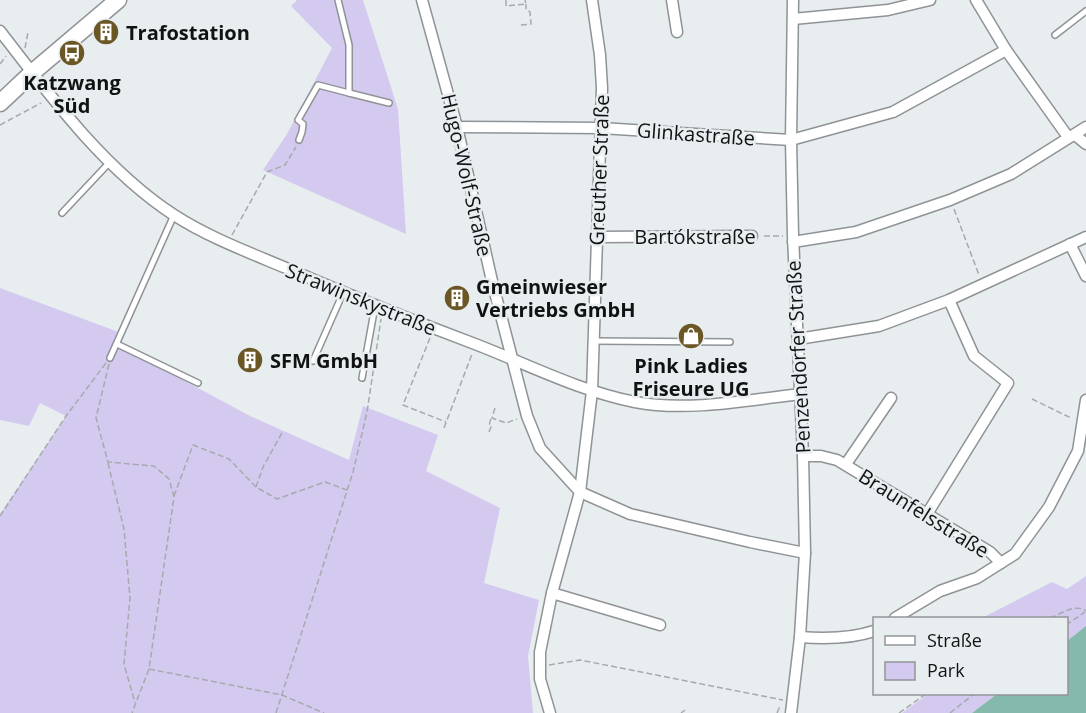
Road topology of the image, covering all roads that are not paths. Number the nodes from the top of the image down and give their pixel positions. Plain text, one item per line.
1 (118, 0) edge
2 (338, 0) edge
3 (422, 0) edge
4 (592, 0) edge
5 (672, 0) edge
6 (793, 0) edge
7 (930, 0) edge
8 (976, 0) edge
9 (1086, 11) edge
10 (793, 19) junction
11 (0, 31) edge
12 (677, 32) dead end
13 (1055, 35) dead end
14 (1006, 50) junction
15 (33, 72) junction
16 (349, 93) junction
17 (0, 103) edge
18 (389, 103) dead end
19 (1086, 127) edge
20 (457, 128) junction
21 (601, 128) junction
22 (1072, 136) junction
23 (299, 140) road end
24 (791, 140) junction
25 (1086, 144) edge
26 (110, 163) junction
27 (62, 213) dead end
28 (174, 215) junction
29 (753, 236) road end
30 (597, 237) junction
31 (1086, 237) edge
32 (793, 239) junction
33 (1070, 244) junction
34 (1086, 276) edge
35 (343, 292) junction
36 (949, 300) junction
37 (379, 307) junction
38 (798, 339) junction
39 (593, 341) junction
40 (730, 342) dead end
41 (117, 344) junction
42 (110, 358) road end
43 (513, 359) junction
44 (313, 361) dead end
45 (362, 378) dead end
46 (198, 383) dead end
47 (592, 392) junction
48 (801, 394) junction
49 (891, 398) dead end
50 (1086, 400) edge
51 (803, 456) junction
52 (846, 465) junction
53 (580, 492) junction
54 (927, 514) junction
55 (805, 553) junction
56 (1001, 563) junction
57 (552, 594) junction
58 (897, 617) edge
59 (660, 625) dead end
60 (873, 631) edge
61 (800, 637) junction
62 (550, 713) edge
63 (792, 713) edge

1 - 15 main road
2 - 16 lane
3 - 20 street, Hugo-Wolf-Straße
4 - 21 street, Greuther Straße
5 - 12 street
6 - 10 street, Penzendorfer Straße
7 - 10 street
8 - 14 street
9 - 13 lane
10 - 24 street, Penzendorfer Straße
11 - 15 street, Strawinskystraße
14 - 22 street
14 - 24 street, Glinkastraße
15 - 17 main road
15 - 26 street, Strawinskystraße
16 - 18 lane
16 - 23 lane
19 - 22 street
20 - 21 street, Glinkastraße
20 - 43 street, Hugo-Wolf-Straße
21 - 24 street, Glinkastraße
21 - 30 street, Greuther Straße
22 - 25 street
22 - 32 street
24 - 32 street, Penzendorfer Straße
26 - 27 lane
26 - 28 street, Strawinskystraße
28 - 35 street, Strawinskystraße
28 - 41 lane
29 - 30 street, Bartókstraße
30 - 39 street, Greuther Straße
31 - 33 street
32 - 38 street, Penzendorfer Straße
33 - 34 street
33 - 36 street
35 - 37 street, Strawinskystraße
35 - 44 lane
36 - 38 street
36 - 54 street
37 - 43 street, Strawinskystraße
37 - 45 lane
38 - 48 street, Penzendorfer Straße
39 - 40 lane
39 - 47 street, Greuther Straße
41 - 42 lane
41 - 46 lane
43 - 47 street, Strawinskystraße
43 - 53 street, Hugo-Wolf-Straße
47 - 48 street, Strawinskystraße
47 - 53 street, Greuther Straße
48 - 51 street, Penzendorfer Straße
49 - 52 street, Braunfelsstraße
50 - 56 street
51 - 52 street, Braunfelsstraße
51 - 55 street, Penzendorfer Straße
52 - 54 street, Braunfelsstraße
53 - 55 street, Hugo-Wolf-Straße
53 - 57 street, Greuther Straße
54 - 56 street, Braunfelsstraße
55 - 61 street, Penzendorfer Straße
56 - 58 street
57 - 59 street
57 - 62 street, Greuther Straße
60 - 61 street
61 - 63 street, Penzendorfer Straße

